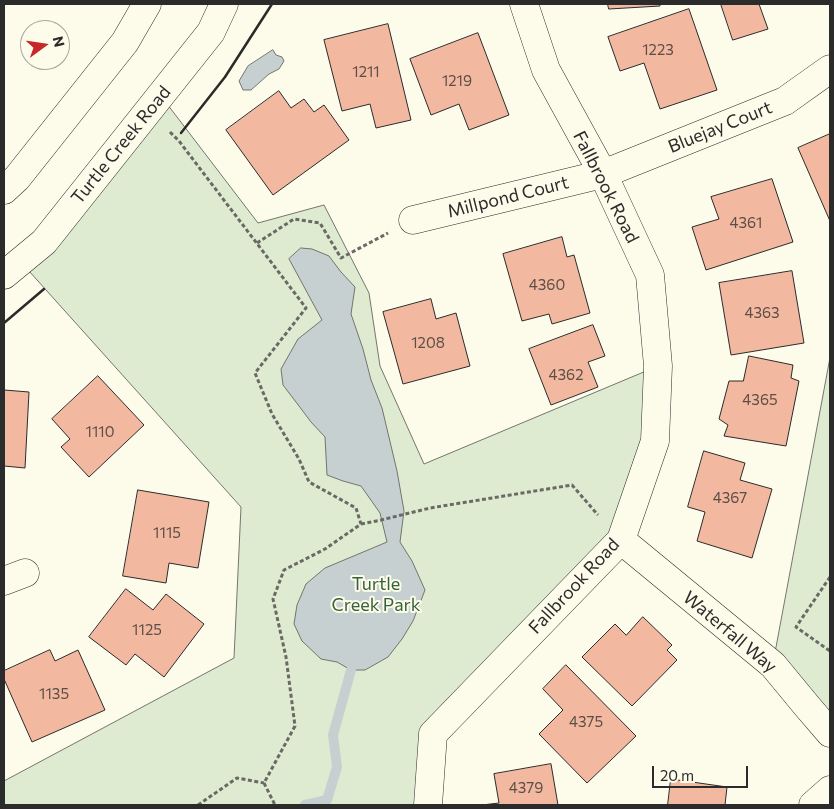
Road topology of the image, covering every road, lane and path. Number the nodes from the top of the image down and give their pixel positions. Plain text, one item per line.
1 (147, 4) edge
2 (224, 4) edge
3 (524, 4) edge
4 (830, 69) edge
5 (149, 111) junction
6 (603, 174) junction
7 (4, 190) edge
8 (413, 220) joint
9 (257, 243) junction
10 (4, 275) edge
11 (361, 524) junction
12 (621, 540) junction
13 (830, 577) edge
14 (830, 652) edge
15 (830, 732) edge
16 (264, 783) junction
17 (830, 790) edge
18 (198, 805) edge
19 (275, 805) edge
20 (428, 805) edge
21 (813, 805) edge

1 - 7 street
2 - 5 street, Turtle Creek Road
3 - 6 street, Fallbrook Road
4 - 6 street, Bluejay Court
5 - 9 path
5 - 10 street, Turtle Creek Road
6 - 8 street, Millpond Court
6 - 12 street, Fallbrook Road
8 - 9 path
9 - 11 path
11 - 12 path
11 - 16 path
12 - 15 street, Waterfall Way
12 - 20 street, Fallbrook Road
13 - 14 path
16 - 18 path
16 - 19 path
17 - 21 street

